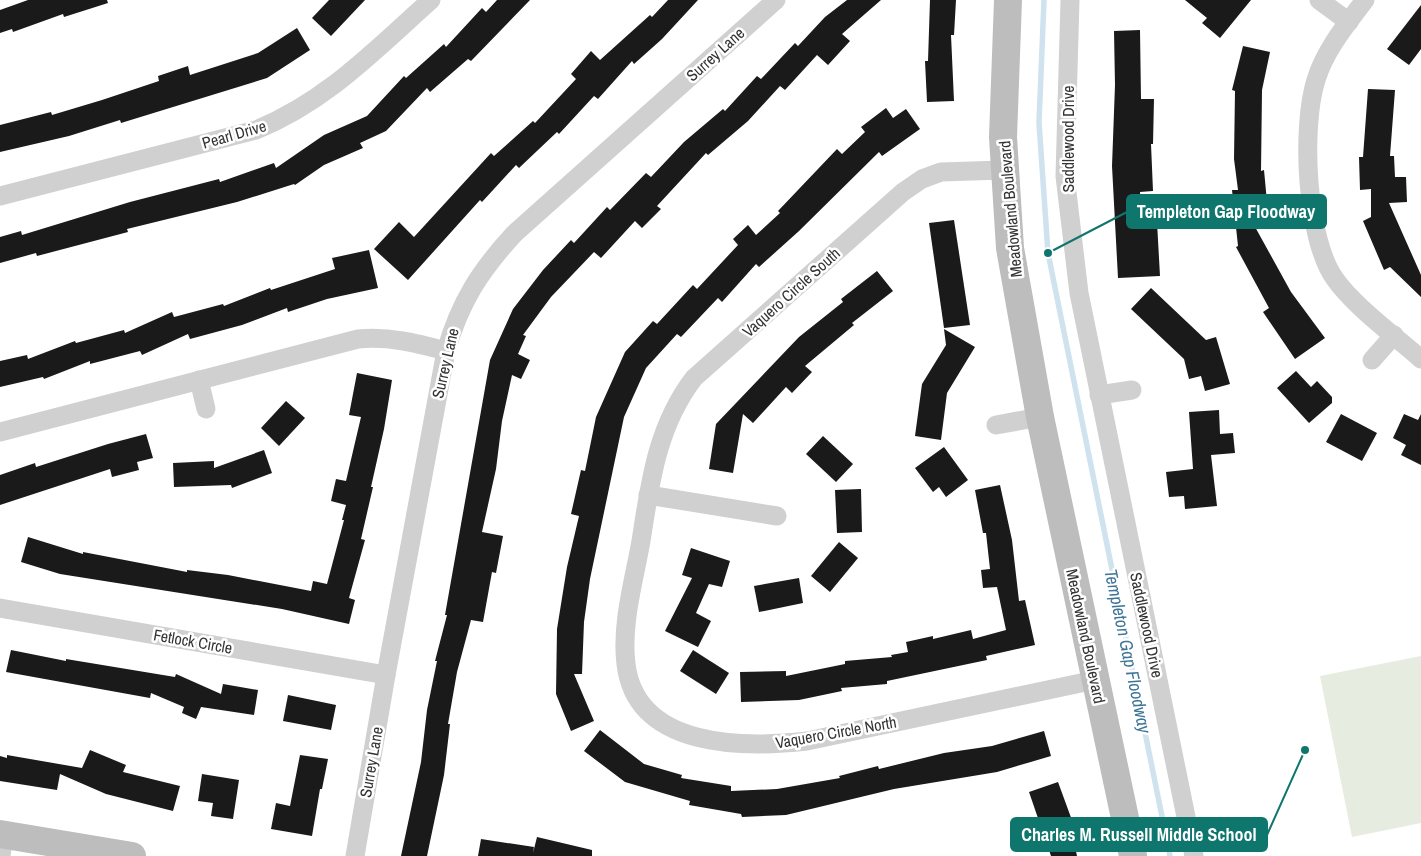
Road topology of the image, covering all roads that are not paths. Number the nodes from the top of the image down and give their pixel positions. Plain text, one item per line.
1 (431, 0) edge
2 (776, 0) edge
3 (1008, 0) edge
4 (1070, 0) edge
5 (1319, 0) edge
6 (1365, 0) edge
7 (1349, 22) junction
8 (1004, 170) junction
9 (0, 196) edge
10 (1394, 335) junction
11 (446, 351) junction
12 (1421, 359) edge
13 (1372, 360) dead end
14 (199, 380) junction
15 (1132, 390) dead end
16 (1099, 395) junction
17 (206, 409) dead end
18 (1040, 417) junction
19 (996, 425) dead end
20 (0, 432) edge
21 (648, 495) junction
22 (777, 516) dead end
23 (642, 531) joint
24 (0, 608) edge
25 (386, 675) junction
26 (1095, 680) junction
27 (2, 842) edge
28 (132, 856) edge
29 (355, 856) edge
30 (1134, 856) edge
31 (1194, 856) edge

1 - 9 street, Pearl Drive
2 - 11 street, Surrey Lane
3 - 8 street, Meadowland Boulevard
4 - 16 street, Saddlewood Drive
5 - 7 street
6 - 7 street
7 - 10 street
8 - 18 street, Meadowland Boulevard
8 - 21 street, Vaquero Circle South
10 - 12 street
10 - 13 street
11 - 14 street
11 - 25 street, Surrey Lane
14 - 17 street
14 - 20 street
15 - 16 street
16 - 31 street, Saddlewood Drive
18 - 19 street
18 - 26 street, Meadowland Boulevard
21 - 22 street
21 - 23 street, Vaquero Circle South
23 - 26 street, Vaquero Circle North
24 - 25 street, Fetlock Circle
25 - 29 street, Surrey Lane
26 - 30 street, Meadowland Boulevard
27 - 28 street

